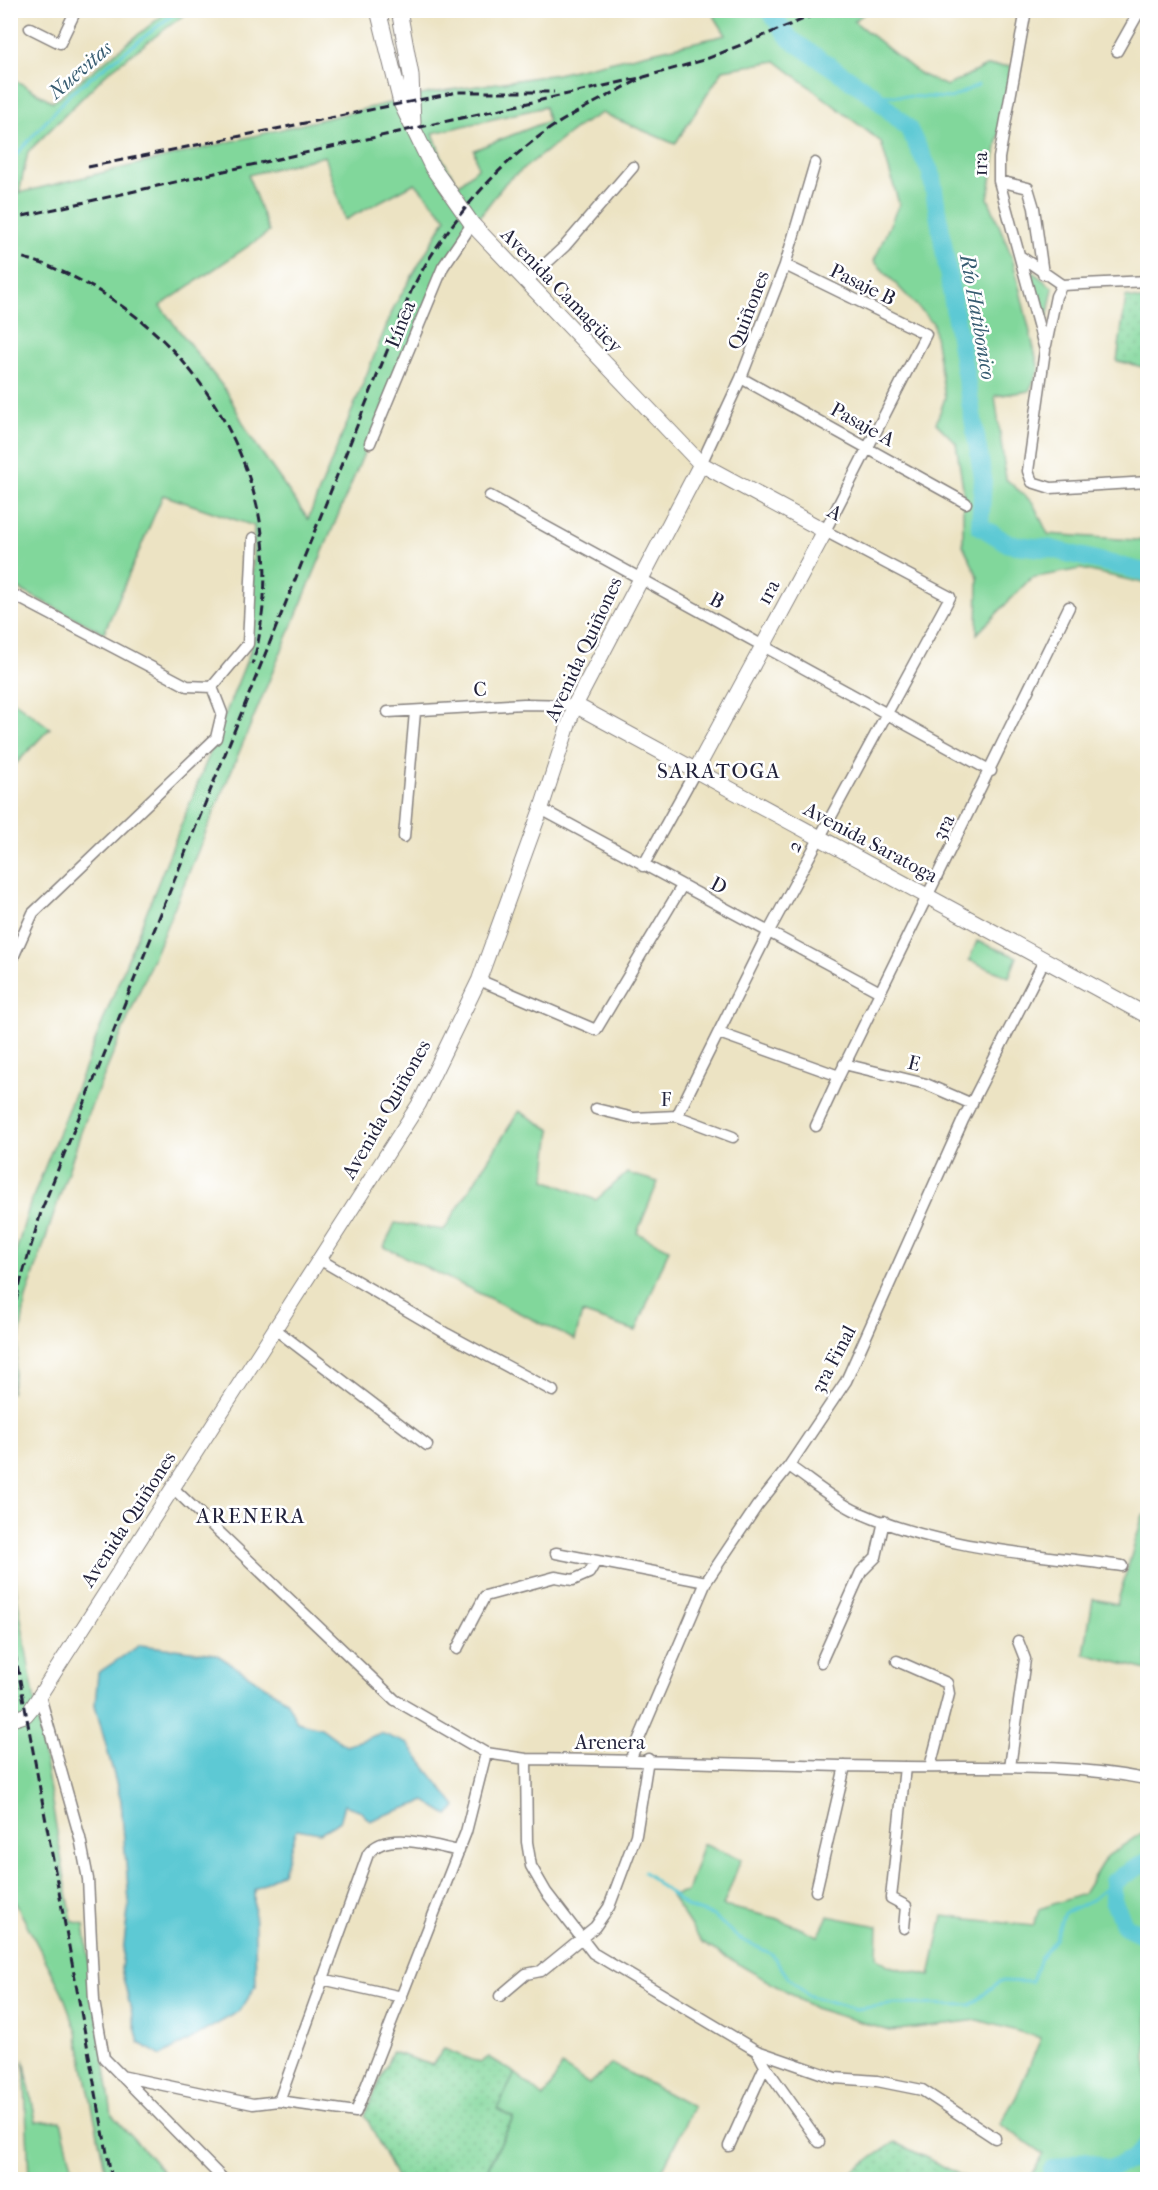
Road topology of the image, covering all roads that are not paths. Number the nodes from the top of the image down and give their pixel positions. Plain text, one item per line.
1 (76, 10) edge
2 (378, 10) edge
3 (399, 10) edge
4 (1026, 10) edge
5 (1140, 10) edge
6 (30, 28) dead end
7 (1117, 51) dead end
8 (411, 75) junction
9 (393, 78) junction
10 (414, 129) junction
11 (815, 164) dead end
12 (633, 167) dead end
13 (999, 181) junction
14 (472, 224) junction
15 (1020, 256) junction
16 (785, 265) junction
17 (1043, 274) junction
18 (1148, 281) edge
19 (526, 282) junction
20 (1062, 285) junction
21 (926, 334) joint
22 (1045, 350) junction
23 (741, 378) junction
24 (370, 443) dead end
25 (870, 448) junction
26 (701, 464) junction
27 (1148, 482) edge
28 (490, 496) dead end
29 (966, 503) dead end
30 (825, 531) junction
31 (253, 538) dead end
32 (640, 579) junction
33 (10, 593) edge
34 (950, 597) joint
35 (1070, 607) dead end
36 (763, 646) junction
37 (212, 687) junction
38 (575, 705) junction
39 (388, 712) dead end
40 (415, 712) junction
41 (886, 713) junction
42 (696, 771) junction
43 (991, 771) junction
44 (541, 809) junction
45 (404, 837) dead end
46 (819, 838) junction
47 (643, 866) junction
48 (682, 886) junction
49 (929, 896) junction
50 (769, 932) junction
51 (1045, 959) junction
52 (10, 964) edge
53 (479, 980) junction
54 (880, 992) junction
55 (1148, 1016) edge
56 (719, 1033) junction
57 (844, 1064) junction
58 (839, 1076) junction
59 (972, 1104) junction
60 (596, 1109) dead end
61 (677, 1116) junction
62 (816, 1126) dead end
63 (733, 1137) dead end
64 (319, 1259) junction
65 (275, 1329) junction
66 (553, 1391) dead end
67 (426, 1445) dead end
68 (789, 1466) junction
69 (174, 1489) junction
70 (884, 1521) junction
71 (556, 1553) dead end
72 (596, 1561) junction
73 (1122, 1566) dead end
74 (706, 1582) junction
75 (1018, 1641) dead end
76 (457, 1649) dead end
77 (897, 1661) dead end
78 (821, 1662) dead end
79 (40, 1696) junction
80 (10, 1720) edge
81 (486, 1753) junction
82 (526, 1759) junction
83 (630, 1760) junction
84 (648, 1760) junction
85 (845, 1766) junction
86 (905, 1767) junction
87 (930, 1767) junction
88 (1010, 1767) junction
89 (1145, 1779) dead end
90 (459, 1851) junction
91 (816, 1891) dead end
92 (904, 1928) dead end
93 (580, 1939) junction
94 (322, 1979) junction
95 (500, 1996) dead end
96 (402, 1997) junction
97 (757, 2050) junction
98 (765, 2066) junction
99 (121, 2076) junction
100 (279, 2101) junction
101 (995, 2138) dead end
102 (819, 2142) dead end
103 (729, 2146) dead end
104 (224, 2180) edge

1 - 6 street
2 - 9 main road, Avenida Camagüey
3 - 8 main road, Avenida Camagüey
4 - 13 street, 1ra
5 - 7 street
8 - 9 main road
8 - 10 main road, Avenida Camagüey
9 - 10 main road, Avenida Camagüey
10 - 14 main road, Avenida Camagüey
11 - 16 street, Quiñones
12 - 19 street
13 - 15 street, 1ra
13 - 17 street
14 - 19 main road, Avenida Camagüey
14 - 24 street, Línea
15 - 17 street
15 - 22 street, 1ra
16 - 21 street, Pasaje B
16 - 23 street, Quiñones
17 - 20 street
18 - 20 street
19 - 26 main road, Avenida Camagüey
20 - 22 street, 1ra
21 - 25 street, 1ra
22 - 27 street, 1ra
23 - 25 street, Pasaje A
23 - 26 street, Quiñones
25 - 29 street, Pasaje A
25 - 30 street, 1ra
26 - 30 main road, A
26 - 32 main road, Avenida Quiñones
28 - 32 street, B
30 - 34 street, A
30 - 36 main road, 1ra
31 - 37 street
32 - 36 street, B
32 - 38 main road, Avenida Quiñones
33 - 37 street
34 - 41 street, 2
35 - 43 street, 3ra
36 - 41 street, B
36 - 42 main road, 1ra
37 - 52 street
38 - 40 street, C
38 - 42 main road, Avenida Saratoga
38 - 44 street, Avenida Quiñones
39 - 40 street, C
40 - 45 street
41 - 43 street, B
41 - 46 street, 2
42 - 46 main road, Avenida Saratoga
42 - 47 street, 1ra
43 - 49 street, 3ra
44 - 47 street, D
44 - 53 street, Avenida Quiñones
46 - 49 main road, Avenida Saratoga
46 - 50 street, 2
47 - 48 street, D
48 - 50 street, D
48 - 53 street
49 - 51 main road, Avenida Saratoga
49 - 54 street, 3ra
50 - 54 street, D
50 - 56 street, 2
51 - 55 main road, Avenida Saratoga
51 - 59 street, 3ra Final
53 - 64 street, Avenida Quiñones
54 - 57 street, 3ra
56 - 58 street
56 - 61 street, 2
57 - 58 street, 3ra
57 - 59 street, E
58 - 62 street, 3ra
59 - 68 street, 3ra Final
60 - 61 street, F
61 - 63 street, F
64 - 65 street, Avenida Quiñones
64 - 66 street
65 - 67 street
65 - 69 street, Avenida Quiñones
68 - 70 street
68 - 74 street, 3ra Final
69 - 79 street, Avenida Quiñones
69 - 81 street, Arenera
70 - 73 street
70 - 78 street
71 - 72 street
72 - 74 street
72 - 76 street
74 - 83 street, 3ra Final
75 - 88 street
77 - 87 street
79 - 80 street, Avenida Quiñones
79 - 99 street
81 - 82 street, Arenera
81 - 90 street
82 - 83 street, Arenera
82 - 93 street
83 - 84 street, Arenera
84 - 85 street, Arenera
84 - 93 street
85 - 86 street, Arenera
85 - 91 street
86 - 87 street, Arenera
86 - 92 street
87 - 88 street, Arenera
88 - 89 street, Arenera
90 - 94 street
90 - 96 street
93 - 95 street
93 - 97 street
94 - 96 street
94 - 100 street
96 - 100 street
97 - 98 street
97 - 101 street
98 - 102 street
98 - 103 street
99 - 100 street
99 - 104 street

